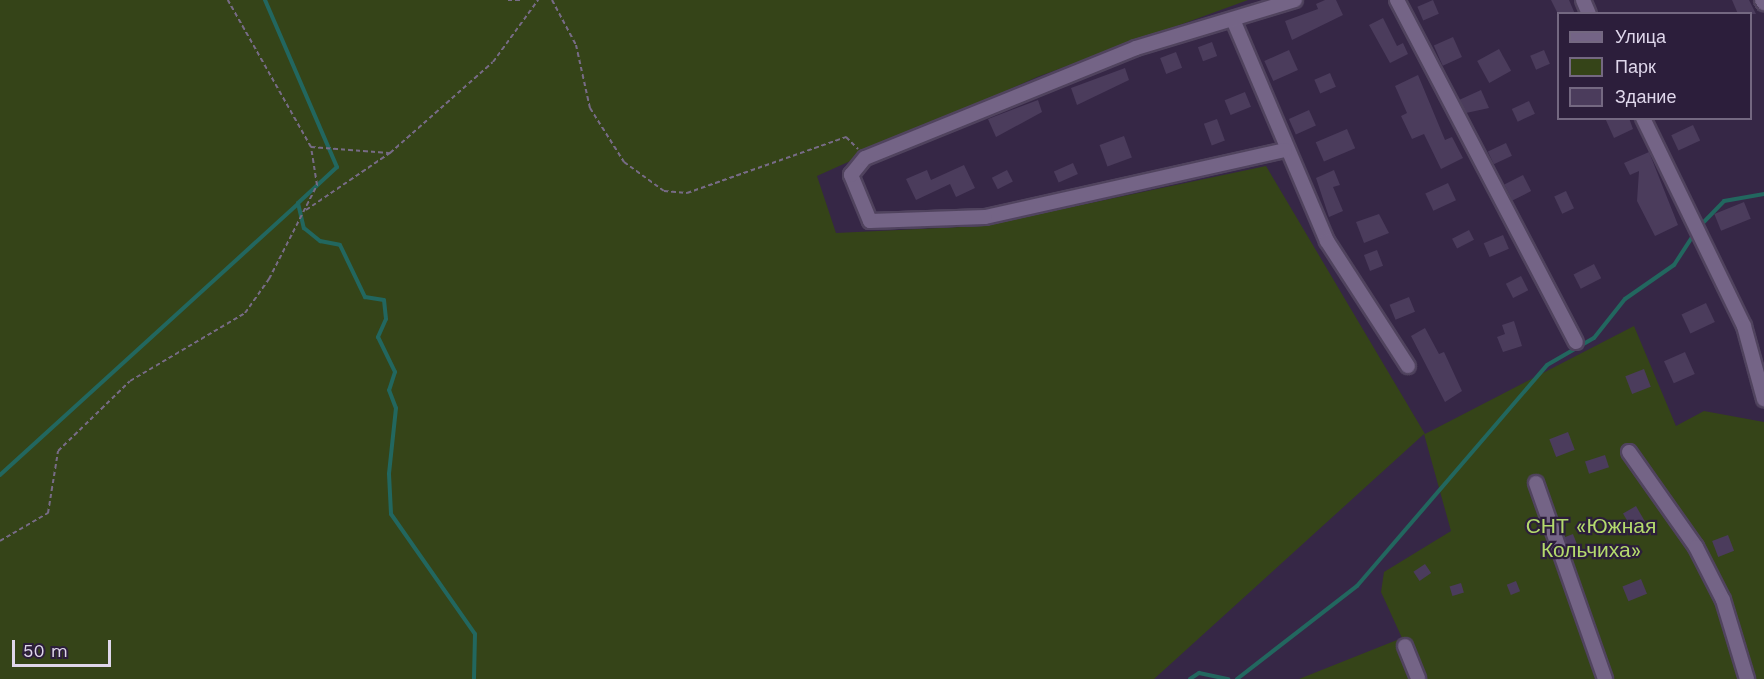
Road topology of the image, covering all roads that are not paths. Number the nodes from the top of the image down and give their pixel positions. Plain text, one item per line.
1 (1295, 0) edge
2 (1397, 0) edge
3 (1234, 22) junction
4 (1644, 120) edge
5 (1285, 150) junction
6 (1576, 342) dead end
7 (1407, 366) dead end
8 (1764, 399) edge
9 (1629, 452) dead end
10 (1536, 483) dead end
11 (1405, 646) dead end
12 (1418, 679) edge
13 (1605, 679) edge
14 (1747, 679) edge

1 - 3 lane
2 - 6 lane
3 - 5 lane
3 - 5 lane
4 - 8 lane
5 - 7 lane
9 - 14 lane
10 - 13 lane
11 - 12 lane

